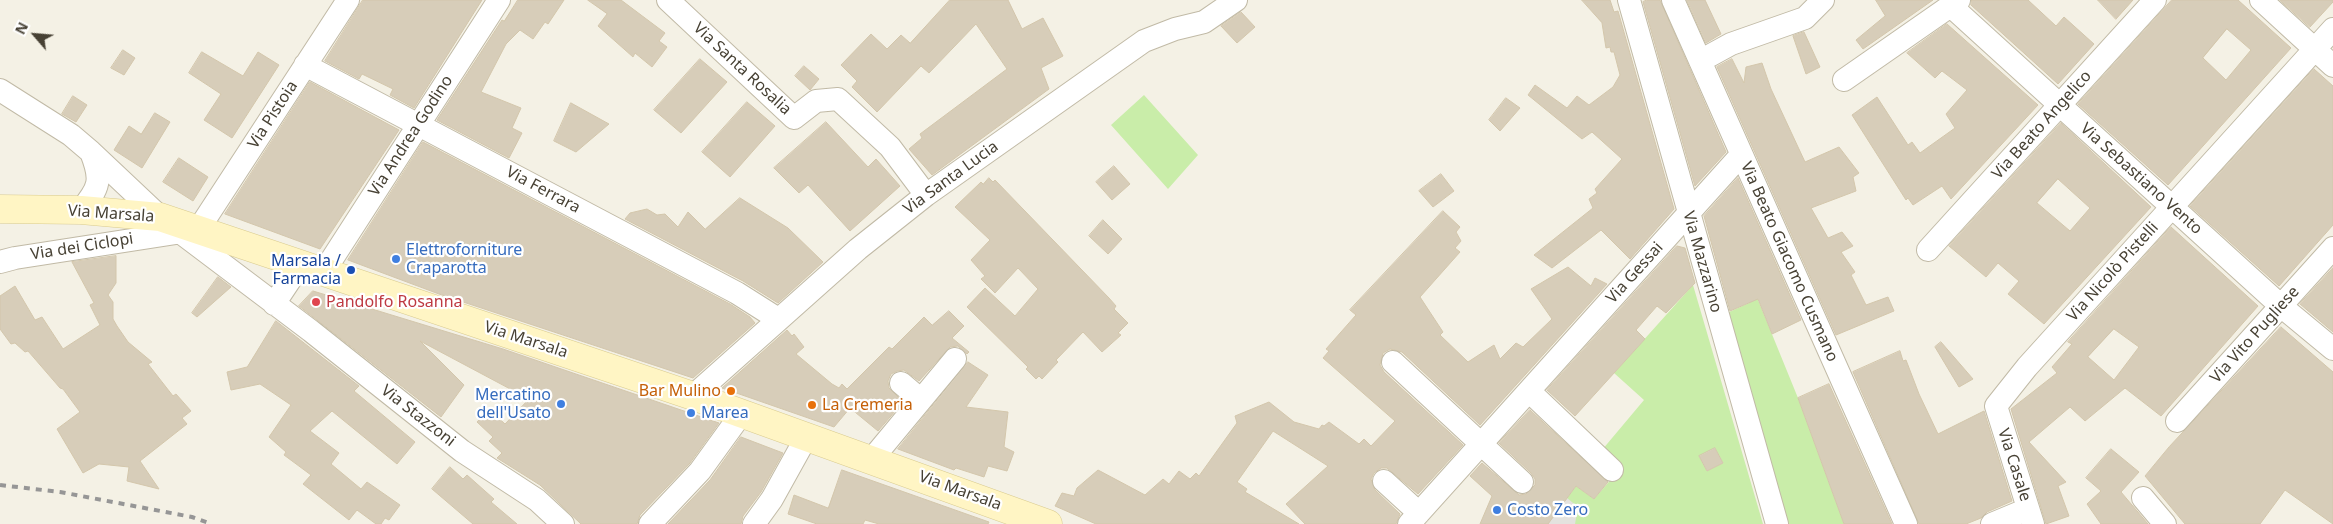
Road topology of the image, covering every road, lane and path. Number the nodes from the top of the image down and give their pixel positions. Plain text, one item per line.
1 (348, 0) edge
2 (499, 0) edge
3 (668, 0) edge
4 (1236, 0) edge
5 (1629, 0) edge
6 (1673, 0) edge
7 (1823, 0) edge
8 (2154, 0) edge
9 (2261, 0) edge
10 (1955, 3) edge
11 (2333, 29) edge
12 (2314, 49) junction
13 (1700, 61) junction
14 (305, 65) junction
15 (2333, 66) edge
16 (1844, 80) dead end
17 (0, 90) edge
18 (2059, 106) junction
19 (418, 124) junction
20 (91, 152) junction
21 (1741, 155) junction
22 (926, 195) junction
23 (2172, 207) junction
24 (0, 209) edge
25 (81, 210) junction
26 (1688, 214) junction
27 (183, 227) junction
28 (2333, 248) edge
29 (1928, 250) dead end
30 (0, 262) edge
31 (312, 269) junction
32 (274, 304) junction
33 (2281, 306) junction
34 (778, 320) junction
35 (2333, 349) edge
36 (956, 359) dead end
37 (1393, 362) dead end
38 (901, 384) dead end
39 (1529, 391) junction
40 (692, 396) junction
41 (921, 400) junction
42 (1996, 406) joint
43 (742, 413) junction
44 (2177, 420) dead end
45 (807, 436) junction
46 (1481, 444) junction
47 (872, 459) junction
48 (1612, 470) dead end
49 (1384, 481) dead end
50 (1522, 482) dead end
51 (2143, 498) dead end
52 (2031, 516) edge
53 (1414, 518) edge
54 (563, 524) edge
55 (650, 524) edge
56 (754, 524) edge
57 (1048, 524) edge
58 (1777, 524) edge
59 (1906, 524) edge
60 (1992, 524) edge
61 (2165, 524) edge

1 - 14 street, Via Pistoia
2 - 19 street, Via Andrea Godino
3 - 22 street, Via Santa Rosalia
4 - 22 street, Via Santa Lucia
5 - 26 street, Via Mazzarino
6 - 13 street, Via Beato Giacomo Cusmano
7 - 13 street
8 - 18 street, Via Beato Angelico
9 - 12 street
10 - 16 street
10 - 18 street, Via Sebastiano Vento
11 - 12 street, Via Nicolò Pistelli
12 - 15 street
12 - 23 street, Via Nicolò Pistelli
13 - 21 street, Via Beato Giacomo Cusmano
14 - 19 street, Via Ferrara
14 - 27 street, Via Pistoia
17 - 20 street, Via Stazzoni
18 - 23 street, Via Sebastiano Vento
18 - 29 street, Via Beato Angelico
19 - 31 street, Via Andrea Godino
19 - 34 street, Via Ferrara
20 - 25 street
20 - 27 street, Via Stazzoni
21 - 26 street, Via Gessai
21 - 59 street, Via Beato Giacomo Cusmano
22 - 34 street, Via Santa Lucia
23 - 33 street, Via Sebastiano Vento
23 - 42 street, Via Nicolò Pistelli
24 - 25 main road, Via Marsala
25 - 27 main road, Via Marsala
26 - 39 street, Via Gessai
26 - 58 street, Via Mazzarino
27 - 30 street, Via dei Ciclopi
27 - 31 main road, Via Marsala
27 - 32 street, Via Stazzoni
28 - 33 street, Via Vito Pugliese
31 - 32 street
31 - 40 main road, Via Marsala
32 - 54 street, Via Stazzoni
33 - 35 street, Via Sebastiano Vento
33 - 44 street, Via Vito Pugliese
34 - 40 street, Via Santa Lucia
36 - 41 street
37 - 46 street
38 - 41 street
39 - 46 street, Via Gessai
39 - 48 street
40 - 43 main road, Via Marsala
41 - 47 street
42 - 52 street, Via Casale
43 - 45 main road, Via Marsala
43 - 55 street
45 - 47 main road, Via Marsala
45 - 56 street
46 - 50 street
46 - 53 street, Via Gessai
47 - 57 main road, Via Marsala
49 - 53 street
51 - 61 street
52 - 60 street

